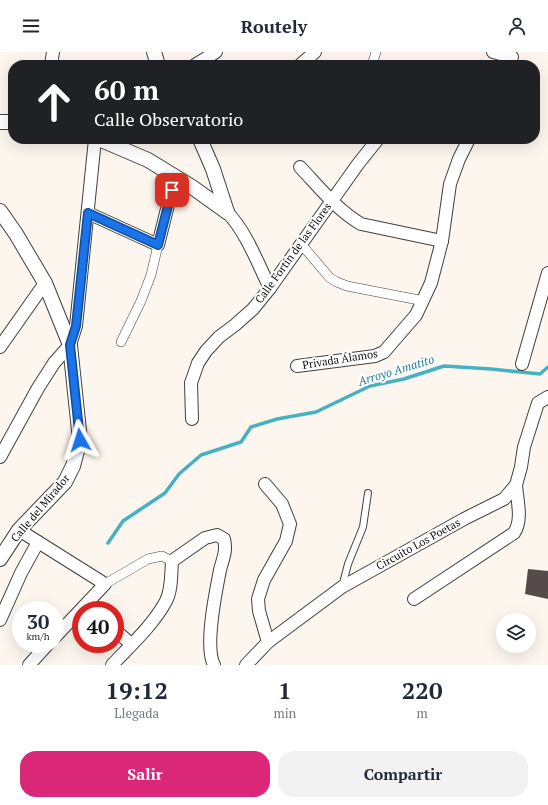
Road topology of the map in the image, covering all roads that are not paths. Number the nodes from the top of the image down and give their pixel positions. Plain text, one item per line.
1 (216, 52) edge
2 (315, 52) edge
3 (493, 52) edge
4 (512, 58) edge
5 (203, 60) edge
6 (306, 60) edge
7 (95, 144) edge
8 (111, 144) edge
9 (202, 144) edge
10 (374, 144) edge
11 (466, 144) edge
12 (300, 167) dead end
13 (175, 177) junction
14 (331, 200) junction
15 (227, 212) junction
16 (88, 213) junction
17 (1, 216) edge
18 (442, 241) junction
19 (301, 244) junction
20 (158, 245) junction
21 (548, 273) edge
22 (45, 283) junction
23 (270, 288) junction
24 (424, 301) junction
25 (121, 342) dead end
26 (70, 345) junction
27 (0, 347) edge
28 (522, 364) dead end
29 (297, 366) dead end
30 (548, 397) edge
31 (192, 419) dead end
32 (0, 456) edge
33 (265, 484) dead end
34 (516, 485) junction
35 (368, 493) dead end
36 (19, 530) junction
37 (38, 542) junction
38 (0, 559) edge
39 (172, 561) junction
40 (104, 584) junction
41 (342, 587) junction
42 (414, 599) dead end
43 (92, 601) edge
44 (0, 620) edge
45 (72, 622) edge
46 (64, 629) edge
47 (124, 638) edge
48 (268, 642) junction
49 (131, 644) junction
50 (40, 653) edge
51 (29, 665) edge
52 (112, 665) edge
53 (214, 665) edge
54 (246, 665) edge

1 - 5 street
2 - 6 street
3 - 4 street
7 - 16 street
8 - 13 street
9 - 15 street
10 - 14 street, Calle Fortín de las Flores
11 - 18 street
12 - 14 street
13 - 15 street
13 - 20 street
14 - 18 street
14 - 19 street, Calle Fortín de las Flores
15 - 23 street
16 - 20 street
16 - 26 street
17 - 22 street, Calle del Mirador
18 - 24 street
19 - 23 street, Calle Fortín de las Flores
19 - 24 street
20 - 25 street
21 - 28 street
22 - 26 street, Calle del Mirador
22 - 27 street
23 - 31 street, Calle Fortín de las Flores
24 - 29 street, Privada Álamos
26 - 32 street
26 - 36 street, Calle del Mirador
30 - 34 street, Circuito Los Poetas
33 - 48 street
34 - 41 street, Circuito Los Poetas
34 - 42 street
35 - 41 lane
36 - 37 street
36 - 38 street, Calle del Mirador
37 - 40 street
37 - 44 street
39 - 40 street
39 - 49 street
39 - 53 street
40 - 43 street
41 - 48 street, Circuito Los Poetas
45 - 46 street
47 - 49 street
48 - 54 street, Circuito Los Poetas
49 - 52 street
50 - 51 street

